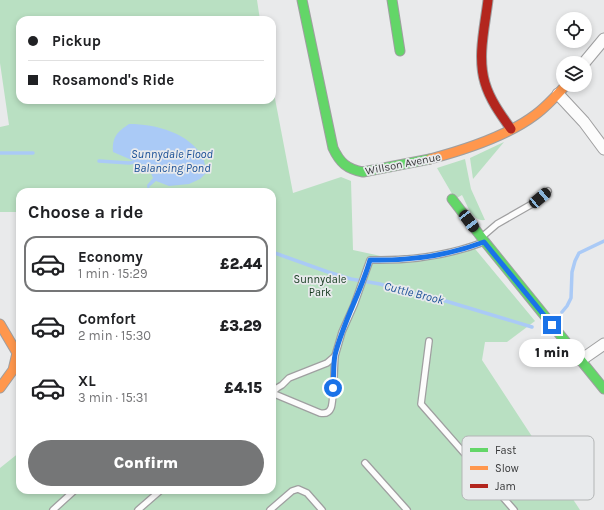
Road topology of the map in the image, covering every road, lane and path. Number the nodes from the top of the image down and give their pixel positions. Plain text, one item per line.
1 (302, 0) edge
2 (392, 0) edge
3 (488, 0) edge
4 (604, 39) edge
5 (400, 50) dead end
6 (590, 56) edge
7 (558, 94) joint
8 (511, 129) junction
9 (604, 149) edge
10 (548, 191) dead end
11 (452, 199) dead end
12 (483, 240) junction
13 (0, 324) edge
14 (429, 341) dead end
15 (604, 344) edge
16 (16, 348) edge
17 (335, 356) junction
18 (581, 360) junction
19 (16, 362) edge
20 (0, 388) edge
21 (276, 389) edge
22 (604, 389) edge
23 (276, 395) edge
24 (462, 451) edge
25 (365, 463) dead end
26 (71, 494) edge
27 (156, 494) edge
28 (505, 500) edge
29 (53, 510) edge
30 (138, 510) edge
31 (270, 510) edge
32 (322, 510) edge
33 (407, 510) edge
34 (514, 510) edge

1 - 8 street, Willson Avenue
2 - 5 street
3 - 8 street
4 - 6 street
7 - 8 street, Willson Avenue
7 - 9 street
10 - 12 lane
11 - 12 street
12 - 17 lane
12 - 18 street
13 - 16 street
14 - 24 lane
15 - 18 street
17 - 21 lane
17 - 23 lane
18 - 22 street
19 - 20 street
25 - 33 lane
26 - 29 lane
27 - 30 lane
28 - 34 lane
31 - 32 lane

